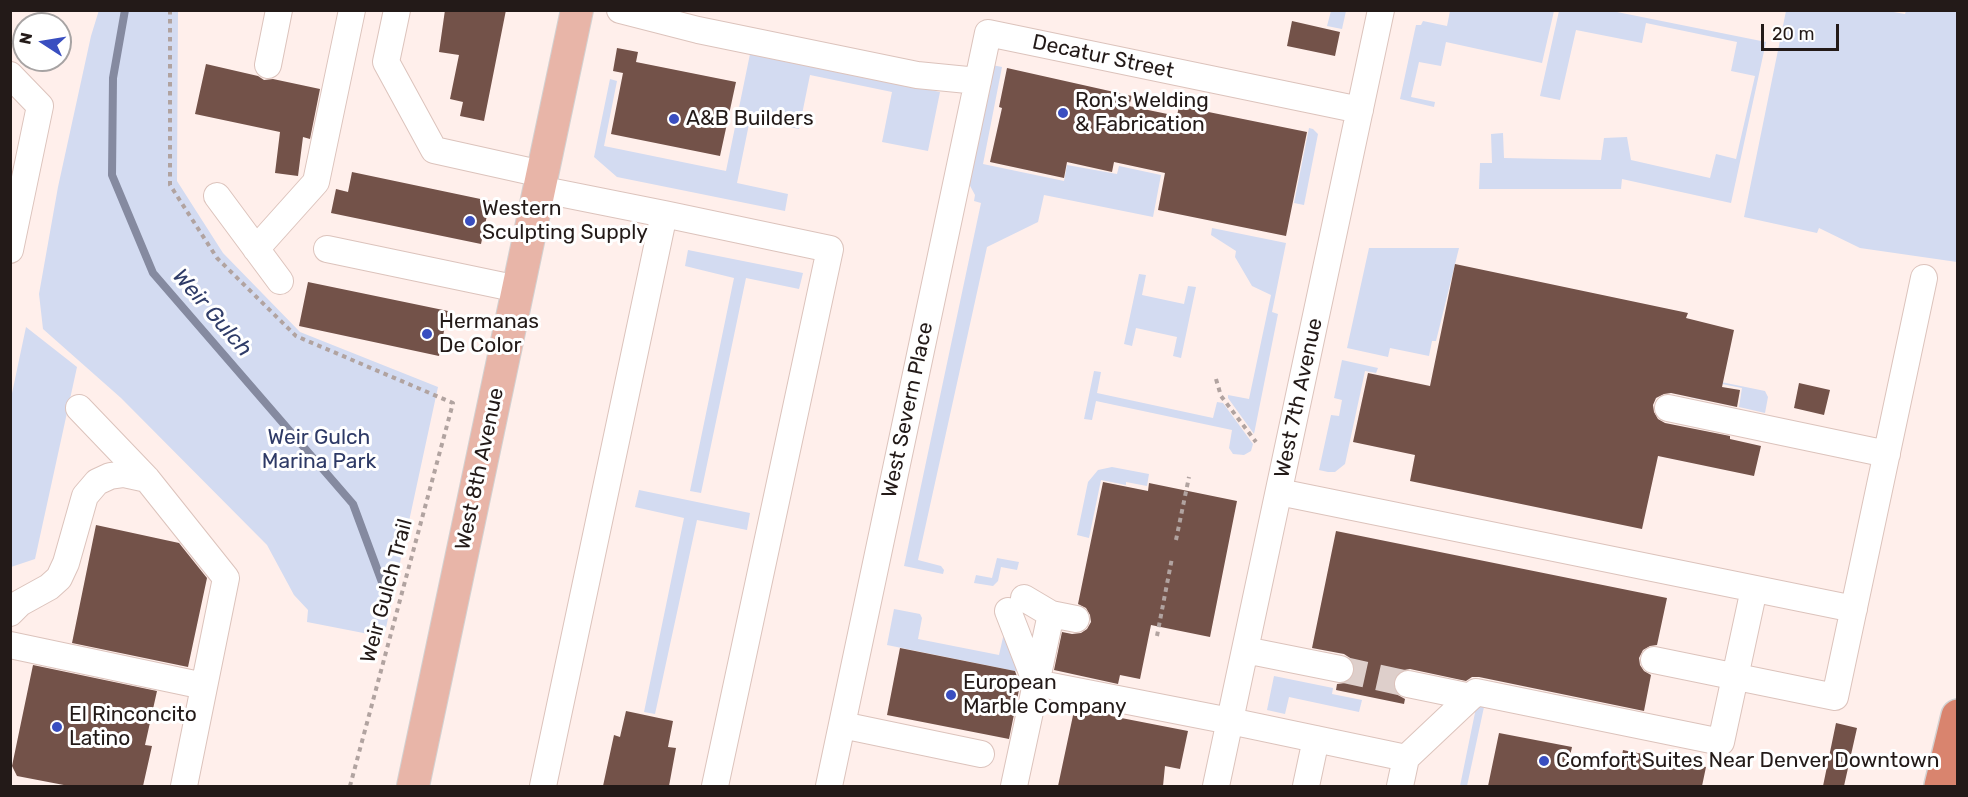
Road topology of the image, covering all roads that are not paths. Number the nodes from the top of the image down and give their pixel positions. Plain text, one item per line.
1 (279, 10) edge
2 (352, 10) edge
3 (397, 10) edge
4 (577, 10) edge
5 (620, 10) edge
6 (1381, 10) edge
7 (988, 33) joint
8 (268, 65) dead end
9 (10, 75) edge
10 (978, 81) junction
11 (1360, 110) junction
12 (541, 181) junction
13 (217, 196) dead end
14 (664, 214) junction
15 (256, 249) junction
16 (327, 249) dead end
17 (10, 250) edge
18 (1924, 278) dead end
19 (280, 281) dead end
20 (518, 289) junction
21 (79, 408) dead end
22 (1668, 408) dead end
23 (1887, 454) junction
24 (147, 479) junction
25 (1279, 492) junction
26 (1754, 589) junction
27 (1854, 609) junction
28 (10, 613) edge
29 (1051, 614) junction
30 (1076, 619) dead end
31 (10, 645) edge
32 (1245, 650) junction
33 (1654, 660) dead end
34 (1340, 669) tunnel mouth
35 (1735, 676) junction
36 (1036, 682) junction
37 (1408, 684) tunnel mouth
38 (204, 686) junction
39 (1471, 697) junction
40 (1958, 716) edge
41 (1230, 721) junction
42 (842, 725) junction
43 (1316, 739) junction
44 (981, 754) dead end
45 (1406, 758) junction
46 (184, 786) edge
47 (413, 786) edge
48 (543, 786) edge
49 (715, 786) edge
50 (829, 786) edge
51 (1014, 786) edge
52 (1216, 786) edge
53 (1306, 786) edge
54 (1400, 786) edge
55 (1941, 786) edge

1 - 8 street
2 - 15 street
3 - 12 street
4 - 12 main road, West 8th Avenue
5 - 10 street
6 - 11 street, West 7th Avenue
7 - 10 street, West Severn Place
7 - 11 street, Decatur Street
9 - 17 street
10 - 42 street, West Severn Place
11 - 25 street, West 7th Avenue
12 - 14 street
12 - 20 main road, West 8th Avenue
13 - 15 street
14 - 48 street
14 - 49 street
15 - 19 street
16 - 20 street
18 - 23 street
20 - 47 main road, West 8th Avenue
21 - 24 street
22 - 23 street
23 - 27 street
24 - 28 street
24 - 38 street
25 - 26 street
25 - 32 street, West 7th Avenue
26 - 27 street
26 - 35 street
27 - 35 street
29 - 30 street
29 - 36 street
29 - 36 street
31 - 38 street
32 - 34 street
32 - 41 street, West 7th Avenue
33 - 35 street
35 - 39 street
36 - 41 street
36 - 51 street
37 - 39 street
38 - 46 street
39 - 45 street
40 - 55 highway
41 - 43 street
41 - 52 street, West 7th Avenue
42 - 44 street
42 - 50 street, West Severn Place
43 - 45 street
43 - 53 street
45 - 54 street

